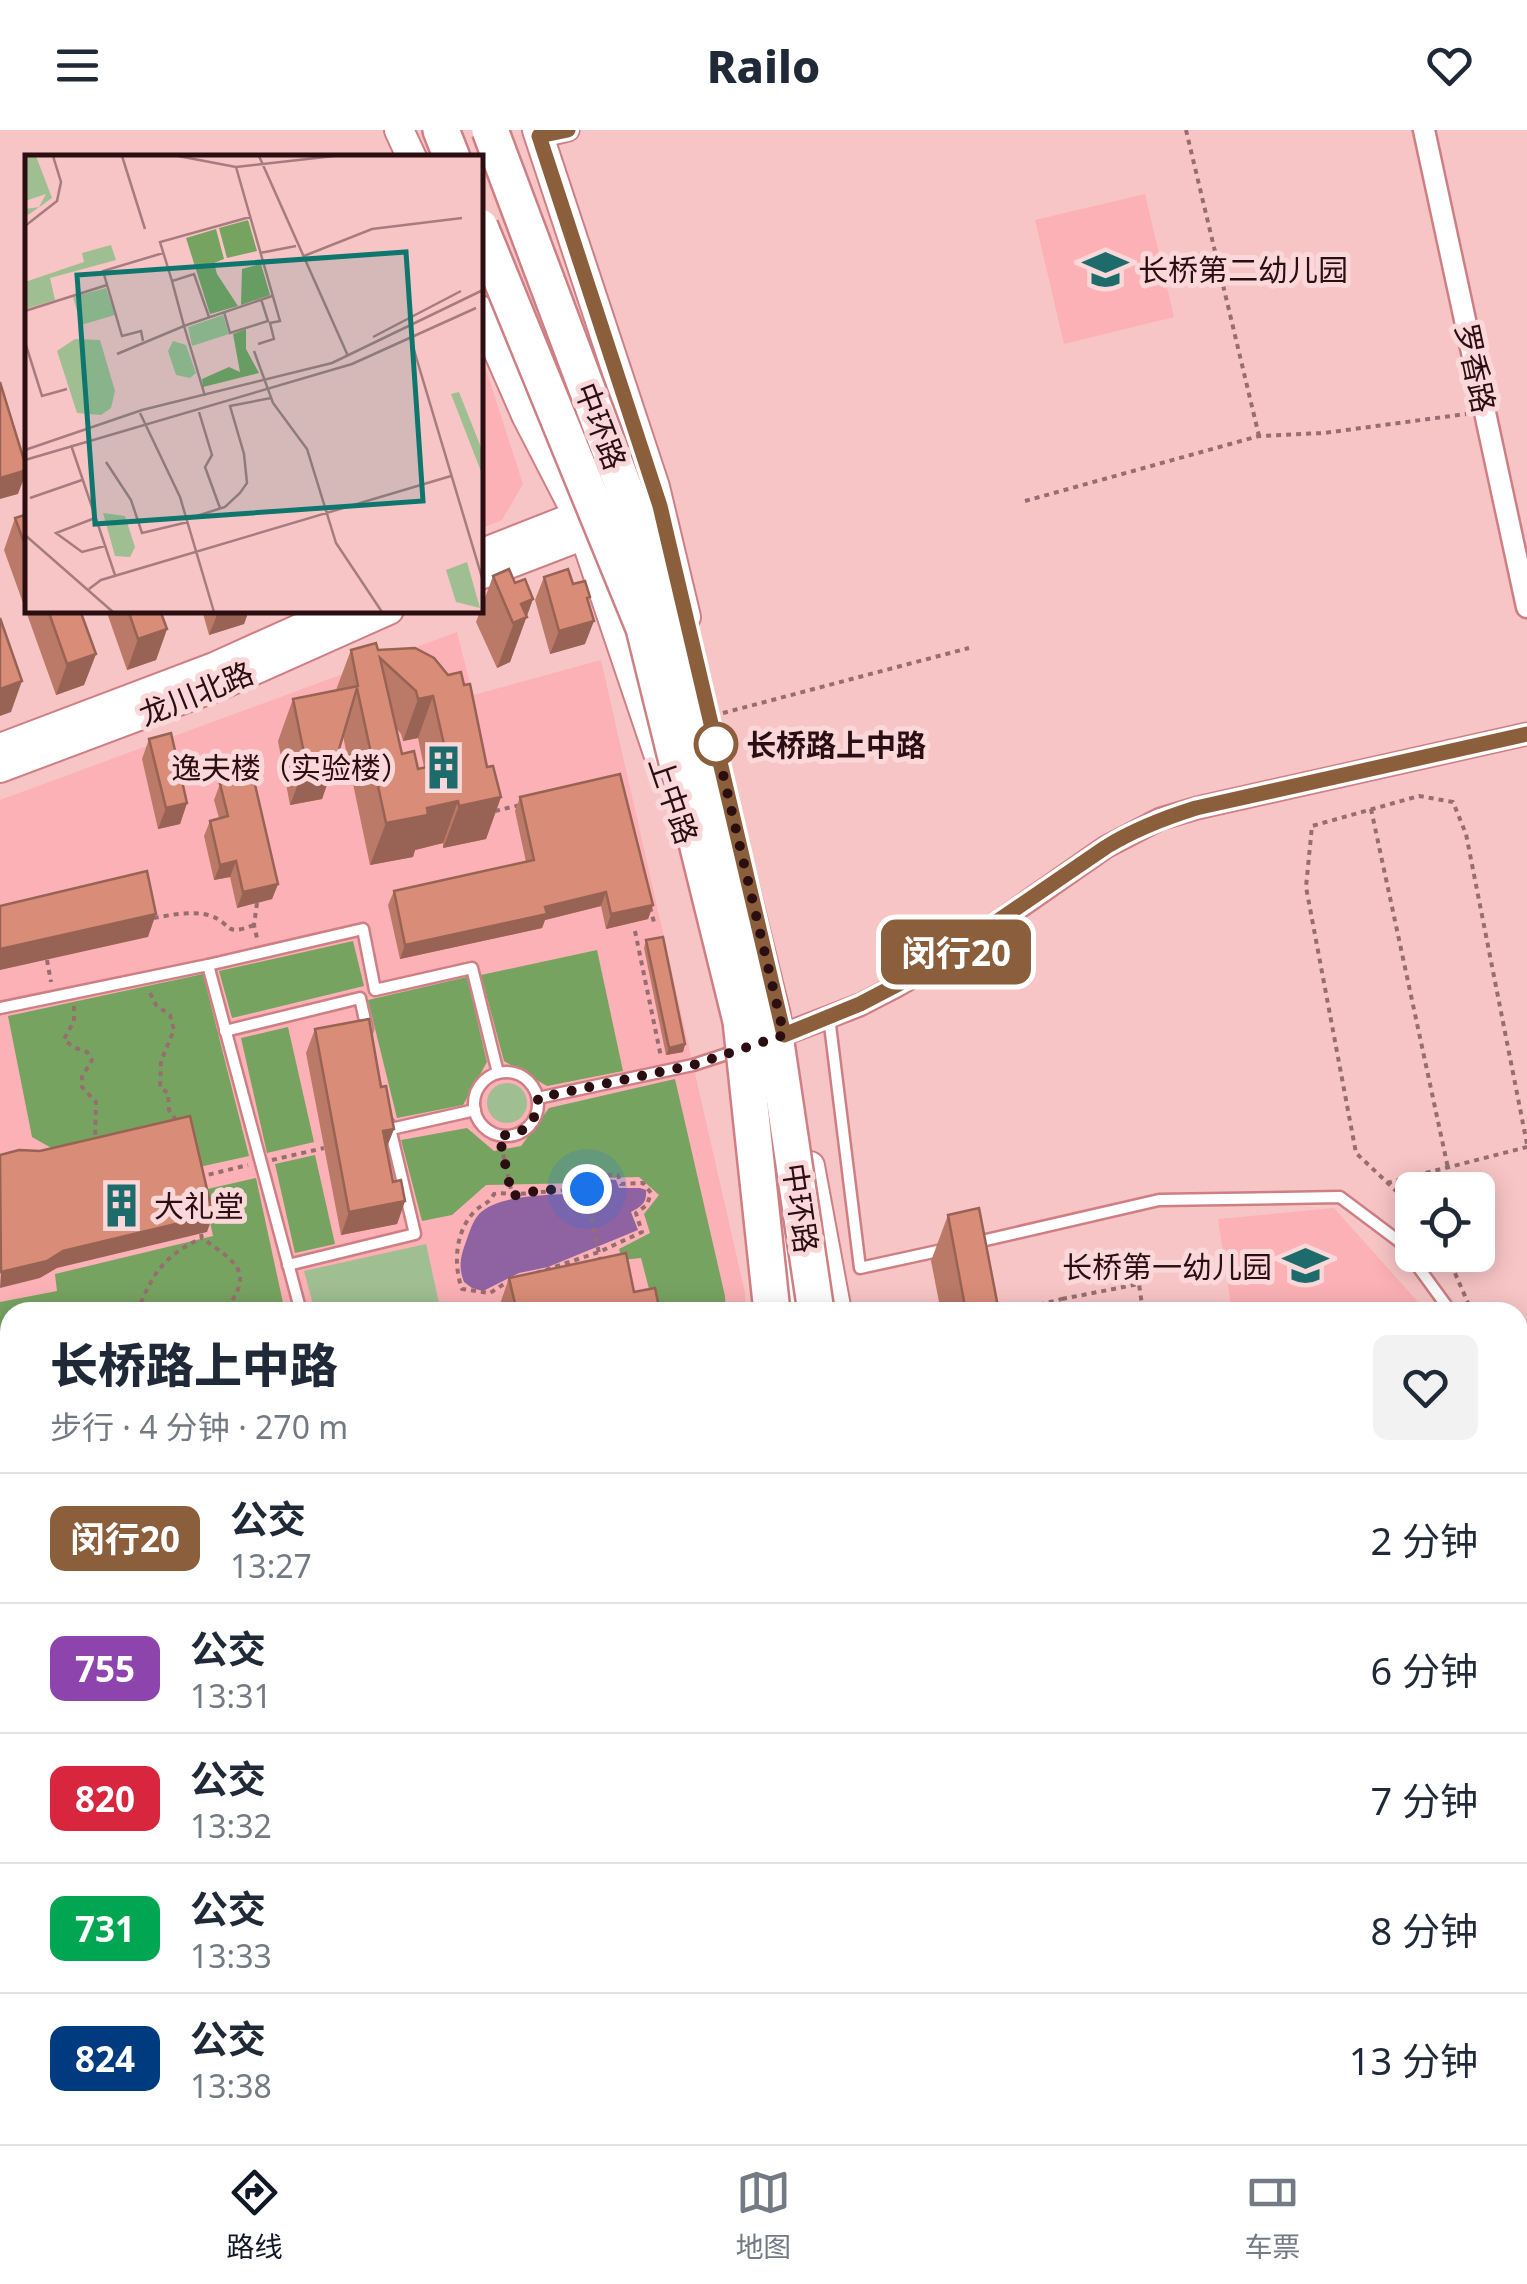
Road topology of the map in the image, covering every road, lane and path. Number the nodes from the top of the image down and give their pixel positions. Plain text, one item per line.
1 (399, 130) edge
2 (440, 130) edge
3 (490, 130) edge
4 (568, 130) edge
5 (1186, 130) edge
6 (1424, 130) edge
7 (538, 133) edge
8 (411, 155) edge
9 (451, 155) edge
10 (482, 232) edge
11 (482, 315) edge
12 (1486, 412) junction
13 (1259, 436) junction
14 (657, 497) junction
15 (1025, 501) dead end
16 (582, 525) junction
17 (482, 553) edge
18 (482, 574) edge
19 (1527, 606) edge
20 (337, 612) edge
21 (385, 612) edge
22 (969, 648) dead end
23 (709, 716) junction
24 (1527, 734) edge
25 (0, 748) edge
26 (0, 768) edge
27 (528, 804) edge
28 (1371, 808) junction
29 (492, 812) edge
30 (256, 903) edge
31 (650, 908) edge
32 (144, 920) edge
33 (254, 925) junction
34 (655, 926) dead end
35 (635, 931) dead end
36 (260, 953) junction
37 (47, 960) dead end
38 (208, 966) junction
39 (148, 977) junction
40 (68, 993) junction
41 (54, 996) junction
42 (0, 1008) edge
43 (829, 1017) junction
44 (225, 1031) junction
45 (368, 1035) edge
46 (784, 1035) junction
47 (752, 1046) junction
48 (498, 1072) junction
49 (664, 1072) junction
50 (538, 1098) junction
51 (386, 1110) edge
52 (475, 1110) junction
53 (390, 1129) junction
54 (182, 1130) edge
55 (499, 1135) junction
56 (1527, 1145) edge
57 (324, 1148) dead end
58 (100, 1149) edge
59 (260, 1162) junction
60 (1448, 1168) junction
61 (194, 1178) edge
62 (594, 1182) junction
63 (1387, 1183) junction
64 (1395, 1190) edge
65 (512, 1196) junction
66 (599, 1252) junction
67 (288, 1264) junction
68 (603, 1272) edge
69 (1454, 1272) edge
70 (1062, 1300) joint
71 (141, 1302) edge
72 (231, 1302) edge
73 (298, 1302) edge
74 (771, 1302) edge
75 (790, 1302) edge
76 (815, 1302) edge
77 (835, 1302) edge
78 (1053, 1302) edge
79 (1141, 1302) edge
80 (1444, 1302) edge
81 (1468, 1302) edge

1 - 8 main road
2 - 9 highway
3 - 76 highway, 中环路, bridge
4 - 7 street
5 - 13 path
6 - 12 street, 罗香路
7 - 14 main road, 上中路
10 - 74 highway, 中环路, bridge
11 - 16 main road, 上中路
12 - 13 path
12 - 19 street, 罗香路
13 - 15 path
14 - 16 main road
14 - 23 main road, 上中路
16 - 17 main road
16 - 18 main road
16 - 47 main road, 上中路
20 - 25 main road, 龙川北路
21 - 26 main road, 龙川北路
22 - 23 path
23 - 46 main road, 上中路
24 - 43 street
27 - 29 path
28 - 56 path
28 - 60 path
28 - 63 path
30 - 33 path
31 - 34 path
32 - 33 path
33 - 36 path
35 - 49 path
36 - 38 lane
36 - 48 lane
37 - 41 path
38 - 39 lane
38 - 44 lane
39 - 40 lane
39 - 54 path
40 - 41 lane
40 - 58 path
41 - 42 lane
43 - 46 street
43 - 80 lane
44 - 45 lane
44 - 59 lane
46 - 47 street
46 - 77 main road, 上中路
47 - 49 lane
47 - 75 main road, 上中路
48 - 50 lane
48 - 52 lane
49 - 50 lane
50 - 55 lane
51 - 53 lane
52 - 53 lane
52 - 55 lane
53 - 67 lane
55 - 65 path
56 - 60 path
57 - 59 path
59 - 61 path
59 - 67 lane
60 - 63 path
62 - 65 path
62 - 66 path
62 - 66 path
63 - 64 path
65 - 66 path
66 - 68 path
67 - 73 lane
69 - 81 path
70 - 78 path
70 - 79 path
71 - 72 path

